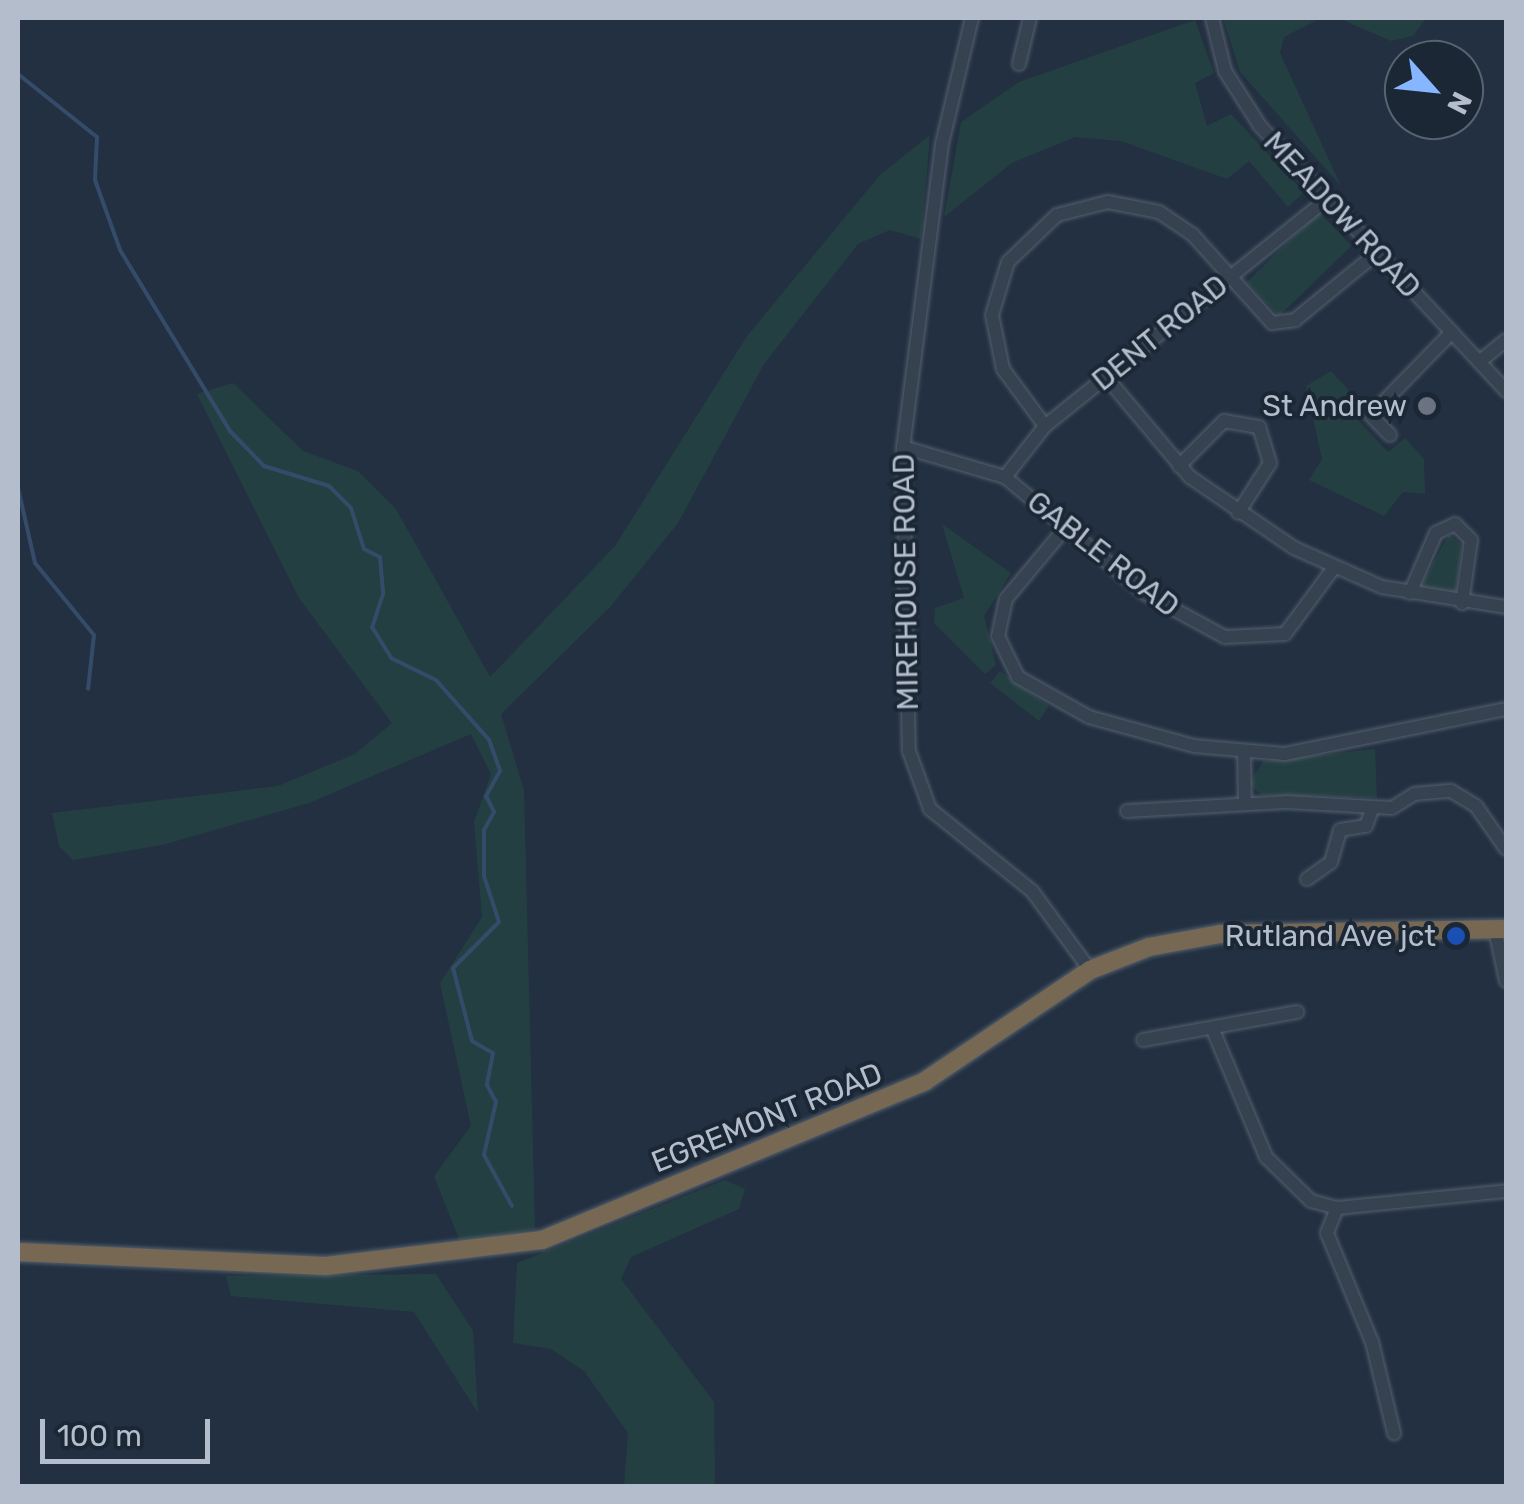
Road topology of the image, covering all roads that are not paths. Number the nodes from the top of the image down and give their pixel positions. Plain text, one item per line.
1 (972, 18) edge
2 (1030, 18) edge
3 (1212, 18) edge
4 (1019, 64) dead end
5 (1327, 199) junction
6 (1377, 253) junction
7 (1228, 278) junction
8 (1452, 332) junction
9 (1506, 340) edge
10 (1480, 362) junction
11 (1106, 377) junction
12 (1506, 391) edge
13 (1046, 426) junction
14 (1390, 435) dead end
15 (903, 447) junction
16 (1178, 466) junction
17 (1006, 478) junction
18 (1238, 513) junction
19 (1066, 527) junction
20 (1333, 569) junction
21 (1410, 593) junction
22 (1462, 603) junction
23 (1506, 607) edge
24 (1506, 709) edge
25 (1244, 754) junction
26 (1246, 803) junction
27 (1373, 806) junction
28 (1127, 811) dead end
29 (1506, 849) edge
30 (1307, 879) dead end
31 (1501, 929) edge
32 (1090, 970) junction
33 (1506, 981) edge
34 (1297, 1012) dead end
35 (1213, 1030) junction
36 (1143, 1040) dead end
37 (1506, 1191) edge
38 (1337, 1208) junction
39 (18, 1252) edge
40 (1394, 1433) dead end

1 - 15 street, MIREHOUSE ROAD
2 - 4 street
3 - 5 street, MEADOW ROAD
5 - 6 street, MEADOW ROAD
5 - 7 street, DENT ROAD
6 - 7 street
6 - 8 street, MEADOW ROAD
7 - 11 street, DENT ROAD
7 - 13 street
8 - 10 street, MEADOW ROAD
8 - 14 street
9 - 10 street
10 - 12 street, MEADOW ROAD
11 - 13 street, DENT ROAD
11 - 16 street
13 - 17 street, DENT ROAD
15 - 17 street, GABLE ROAD
15 - 32 street, MIREHOUSE ROAD
16 - 18 street
16 - 18 street
17 - 19 street, GABLE ROAD
18 - 20 street
19 - 20 street, GABLE ROAD
19 - 25 street
20 - 21 street
21 - 22 street
21 - 22 street
22 - 23 street
24 - 25 street
25 - 26 street
26 - 27 street
26 - 28 street
27 - 29 street
27 - 30 street
31 - 32 highway, EGREMONT ROAD
31 - 33 street
32 - 39 highway, EGREMONT ROAD
34 - 35 street
35 - 36 street
35 - 38 street
37 - 38 street
38 - 40 street

